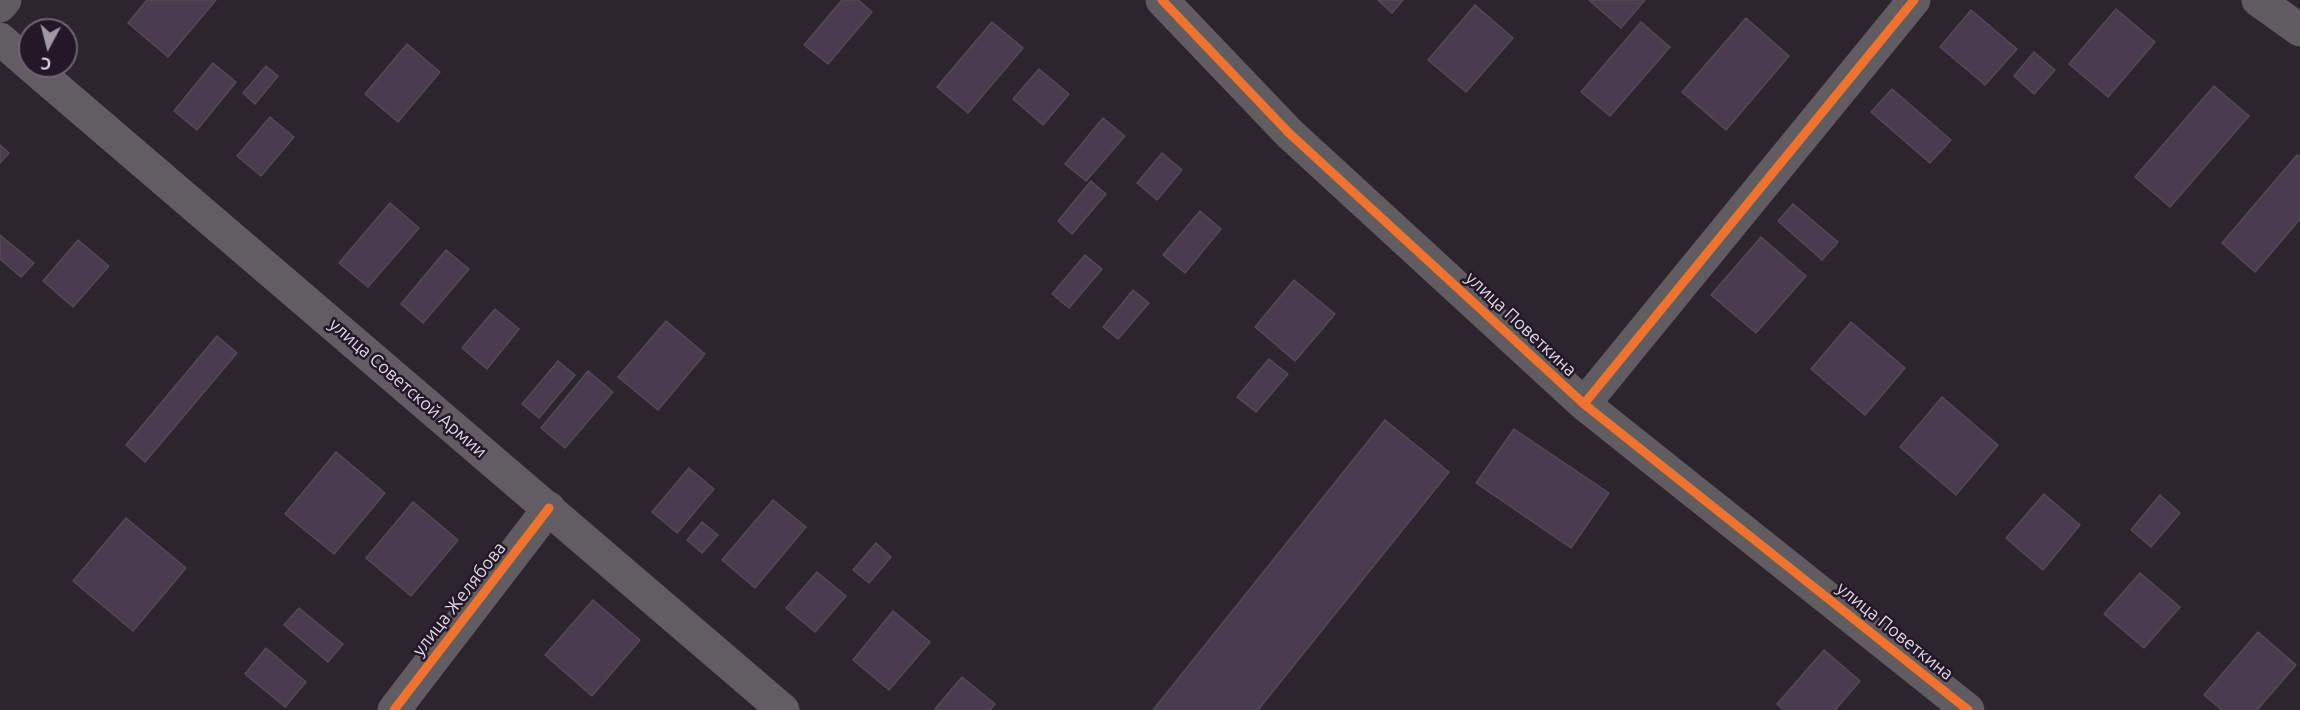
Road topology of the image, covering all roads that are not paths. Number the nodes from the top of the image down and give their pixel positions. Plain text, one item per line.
1 (4, 0) edge
2 (1162, 0) edge
3 (1914, 0) edge
4 (2258, 0) edge
5 (0, 6) edge
6 (2300, 30) edge
7 (0, 39) edge
8 (18, 54) edge
9 (46, 78) edge
10 (1584, 404) junction
11 (549, 508) junction
12 (394, 710) edge
13 (783, 710) edge
14 (1968, 710) edge

1 - 5 street
2 - 10 street, улица Поветкина
3 - 10 street
4 - 6 street
7 - 8 main road, улица Советской Армии
9 - 11 main road, улица Советской Армии
10 - 14 street, улица Поветкина
11 - 12 street, улица Желябова
11 - 13 main road, улица Советской Армии

